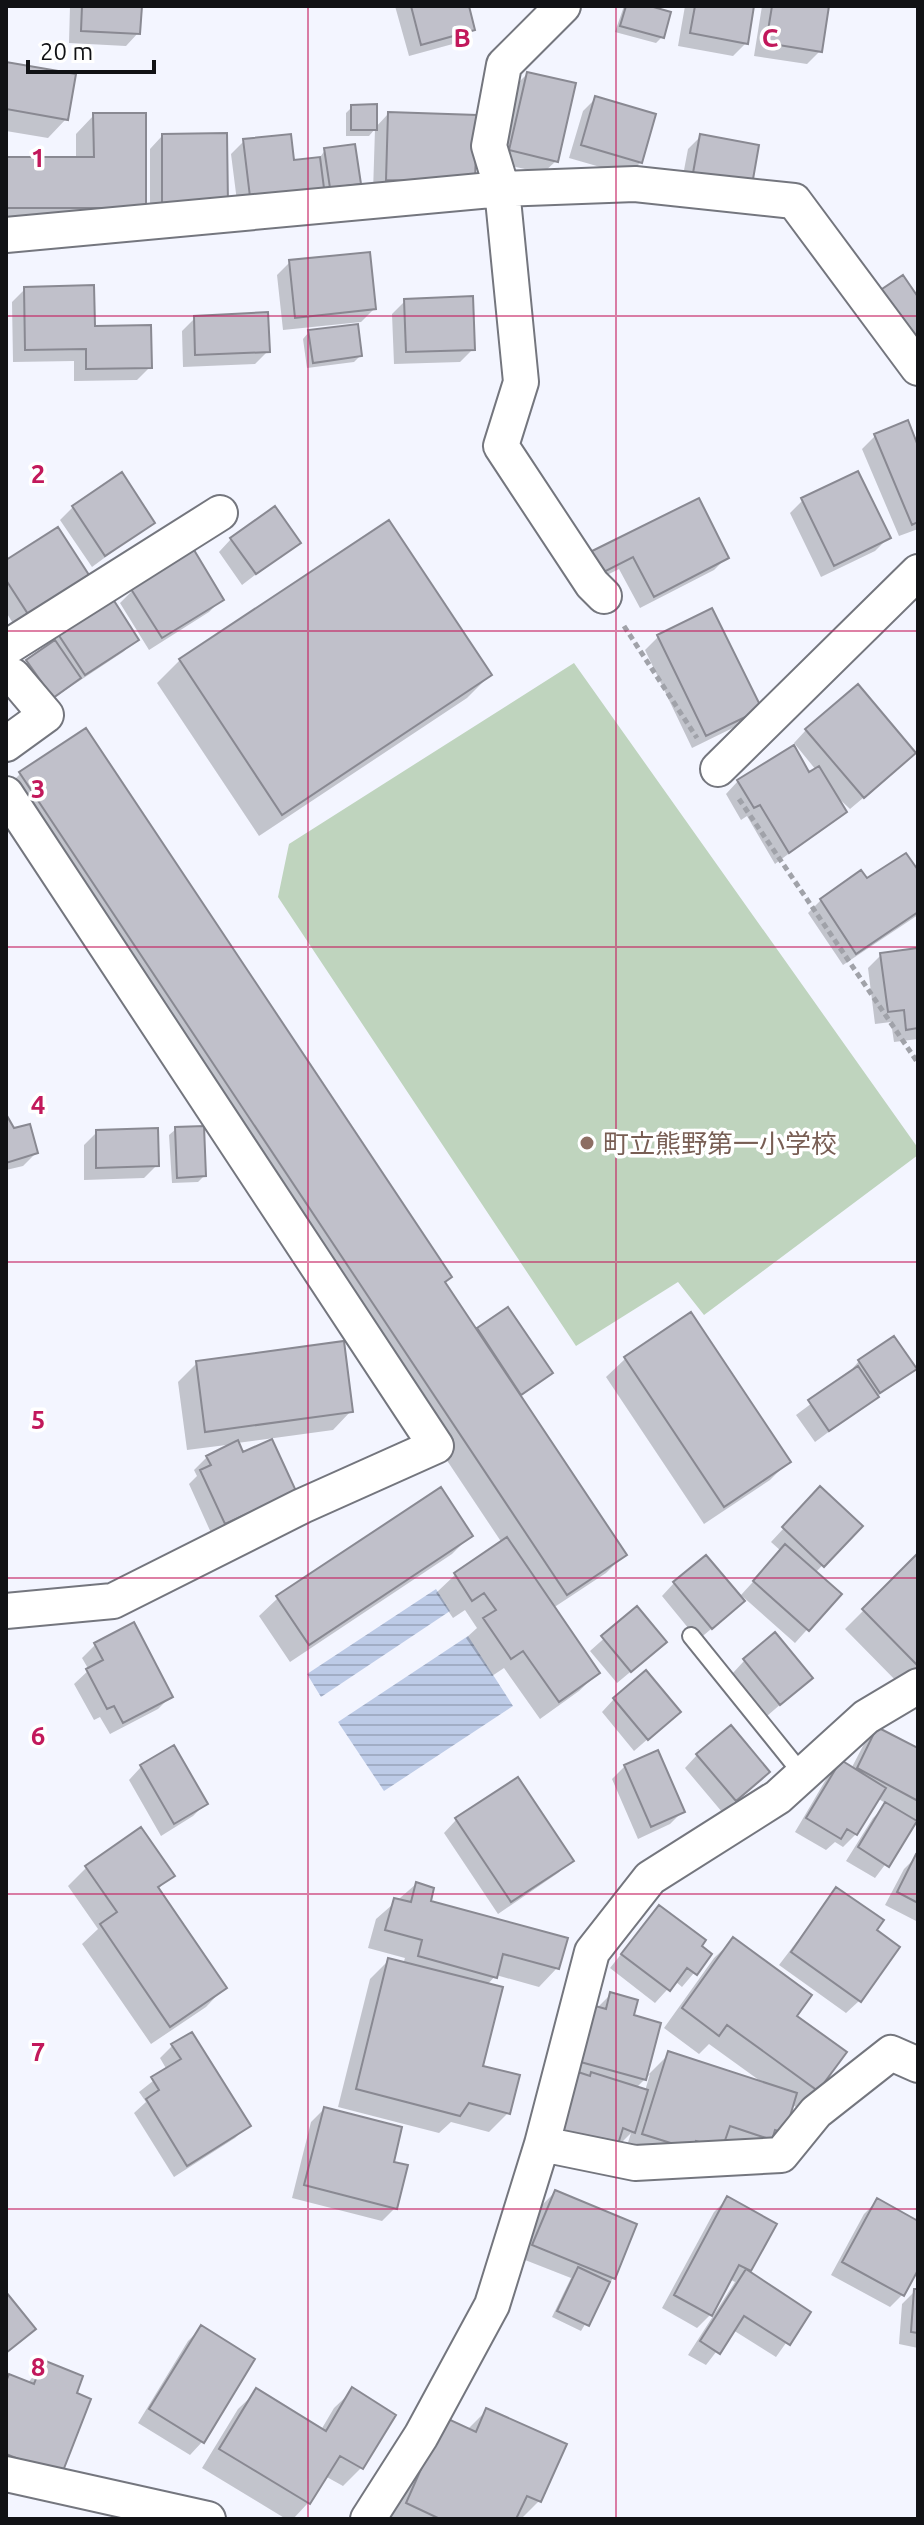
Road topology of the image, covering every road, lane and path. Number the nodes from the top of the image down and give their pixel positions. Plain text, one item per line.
1 (563, 6) edge
2 (502, 189) junction
3 (6, 235) edge
4 (918, 368) edge
5 (220, 513) dead end
6 (918, 572) edge
7 (604, 596) joint
8 (8, 664) edge
9 (6, 744) edge
10 (718, 769) junction
11 (6, 794) edge
12 (918, 1063) edge
13 (6, 1611) edge
14 (691, 1636) dead end
15 (918, 1686) edge
16 (803, 1775) junction
17 (918, 2065) edge
18 (542, 2144) junction
19 (6, 2474) edge
20 (208, 2519) edge
21 (368, 2519) edge

1 - 2 street
2 - 3 street
2 - 4 street
2 - 7 street
5 - 8 street
6 - 10 street
7 - 10 path
8 - 9 street
10 - 12 path
11 - 13 street
14 - 16 lane
15 - 16 street
16 - 18 street
17 - 18 street
18 - 21 street
19 - 20 street

